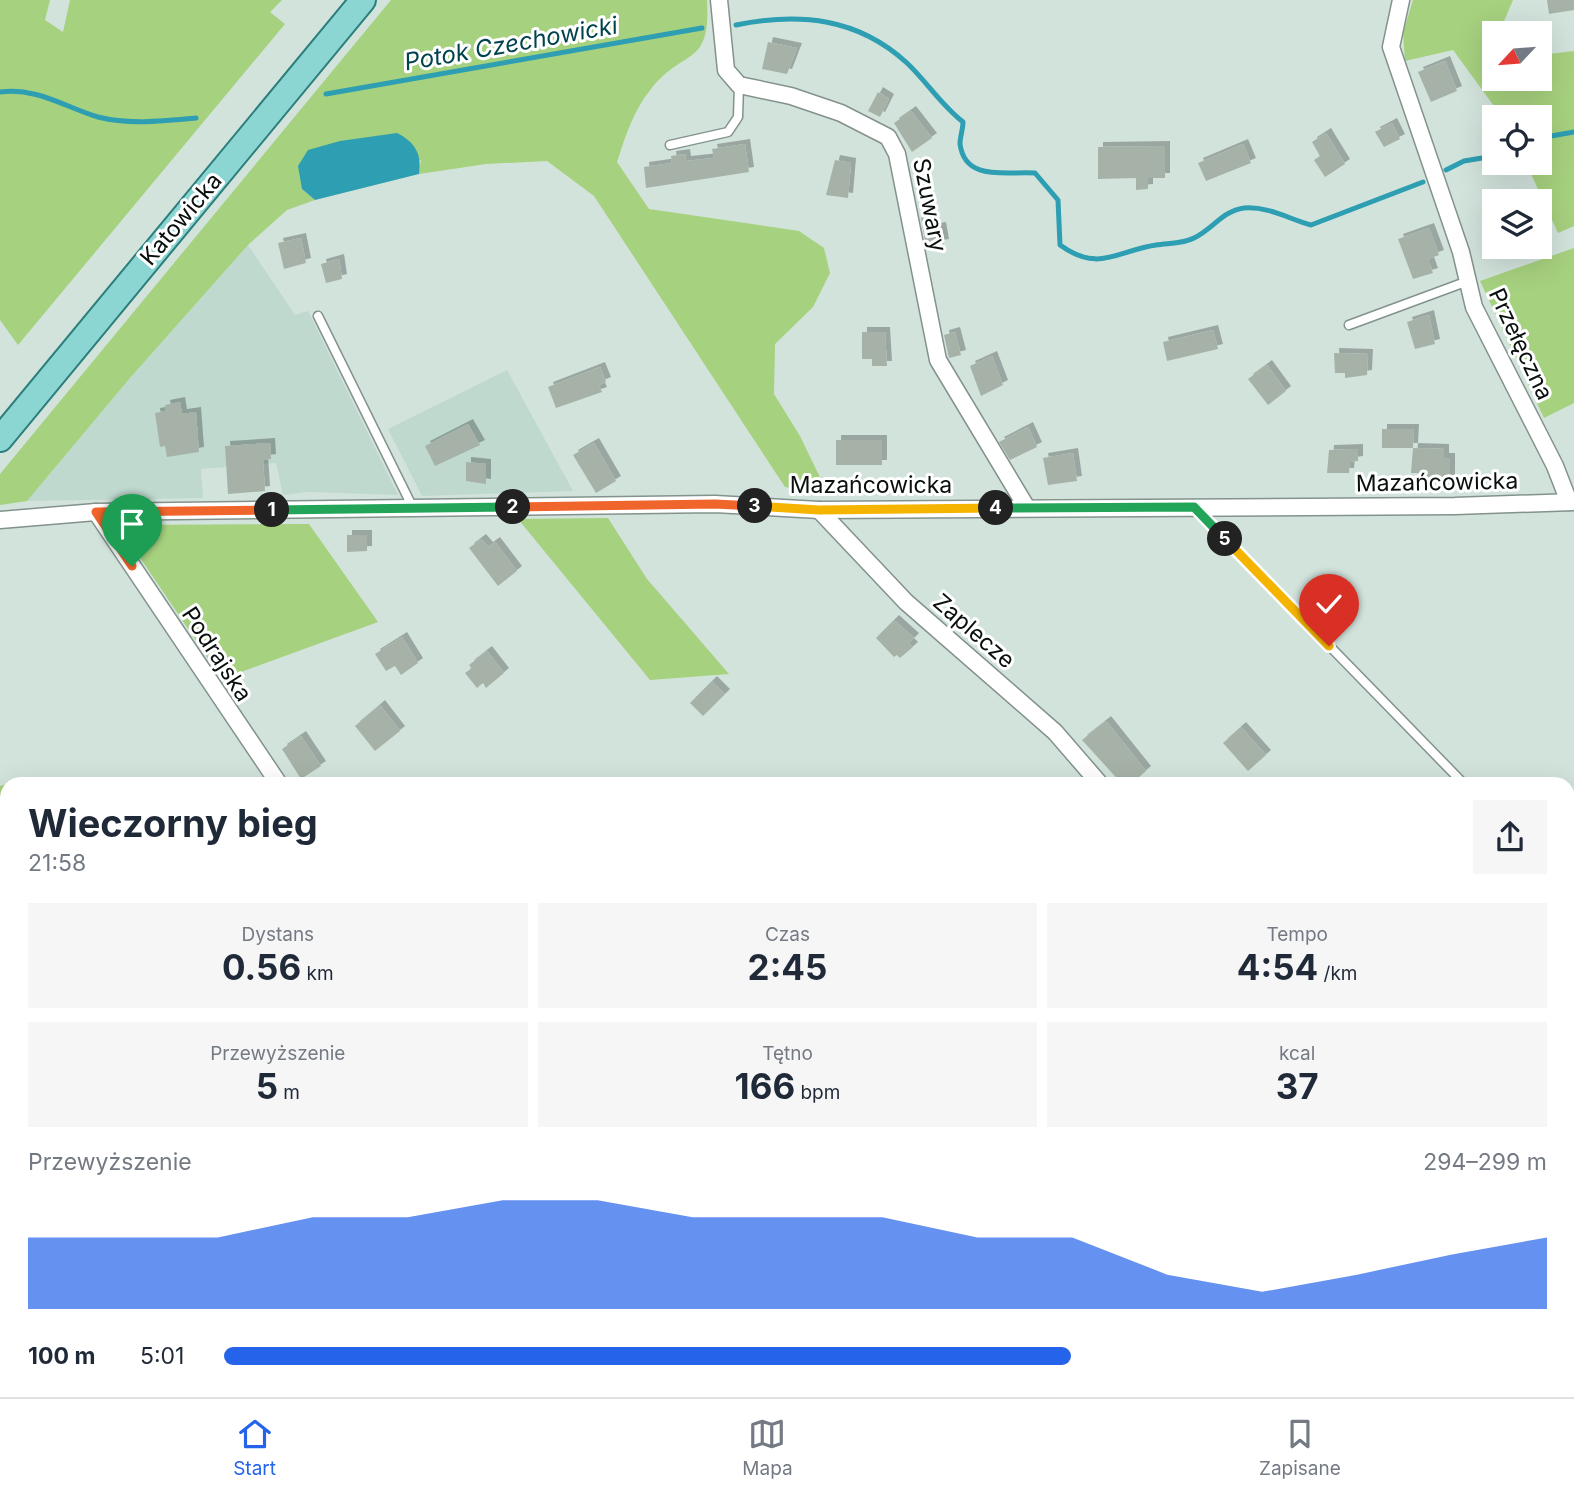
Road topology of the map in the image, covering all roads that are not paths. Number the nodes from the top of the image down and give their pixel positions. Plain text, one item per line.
1 (363, 0) edge
2 (719, 0) edge
3 (1401, 0) edge
4 (738, 85) junction
5 (670, 145) dead end
6 (1468, 281) junction
7 (318, 316) dead end
8 (1349, 324) dead end
9 (0, 439) edge
10 (1572, 502) edge
11 (1194, 507) junction
12 (413, 508) junction
13 (1027, 508) junction
14 (819, 510) junction
15 (96, 512) junction
16 (0, 520) edge
17 (274, 777) edge
18 (1094, 777) edge
19 (1457, 777) edge

1 - 9 main road, Katowicka
2 - 4 street
3 - 6 street, Przełęczna
4 - 5 lane
4 - 13 street, Szuwary
6 - 8 lane
6 - 10 street, Przełęczna
7 - 12 lane
10 - 11 street, Mazańcowicka
11 - 13 street, Mazańcowicka
11 - 19 lane
12 - 14 street, Mazańcowicka
12 - 15 street, Mazańcowicka
13 - 14 street, Mazańcowicka
14 - 18 street, Zaplecze
15 - 16 street, Mazańcowicka
15 - 17 street, Podrajska

